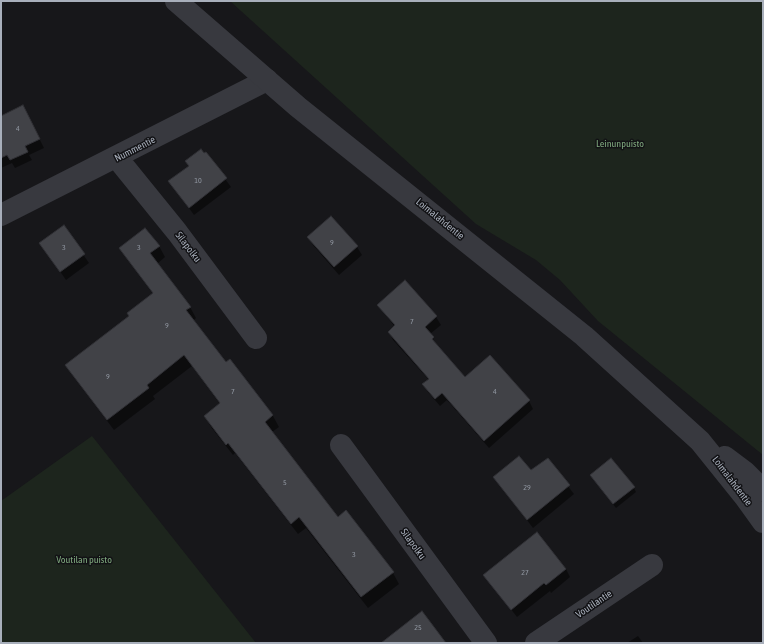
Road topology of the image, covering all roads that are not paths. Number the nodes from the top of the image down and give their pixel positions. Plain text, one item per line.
1 (176, 1) edge
2 (267, 80) junction
3 (117, 158) junction
4 (1, 215) edge
5 (256, 338) dead end
6 (700, 441) junction
7 (341, 444) dead end
8 (763, 490) edge
9 (763, 522) edge
10 (652, 565) dead end
11 (486, 643) edge
12 (536, 643) edge

1 - 2 street, Loimalahdentie
2 - 3 street, Nummentie
2 - 6 street, Loimalahdentie
3 - 4 street, Nummentie
3 - 5 street, Silapolku
6 - 8 street, Loimalahdentie
6 - 9 street, Loimalahdentie
7 - 11 street, Silapolku
10 - 12 street, Voutilantie

